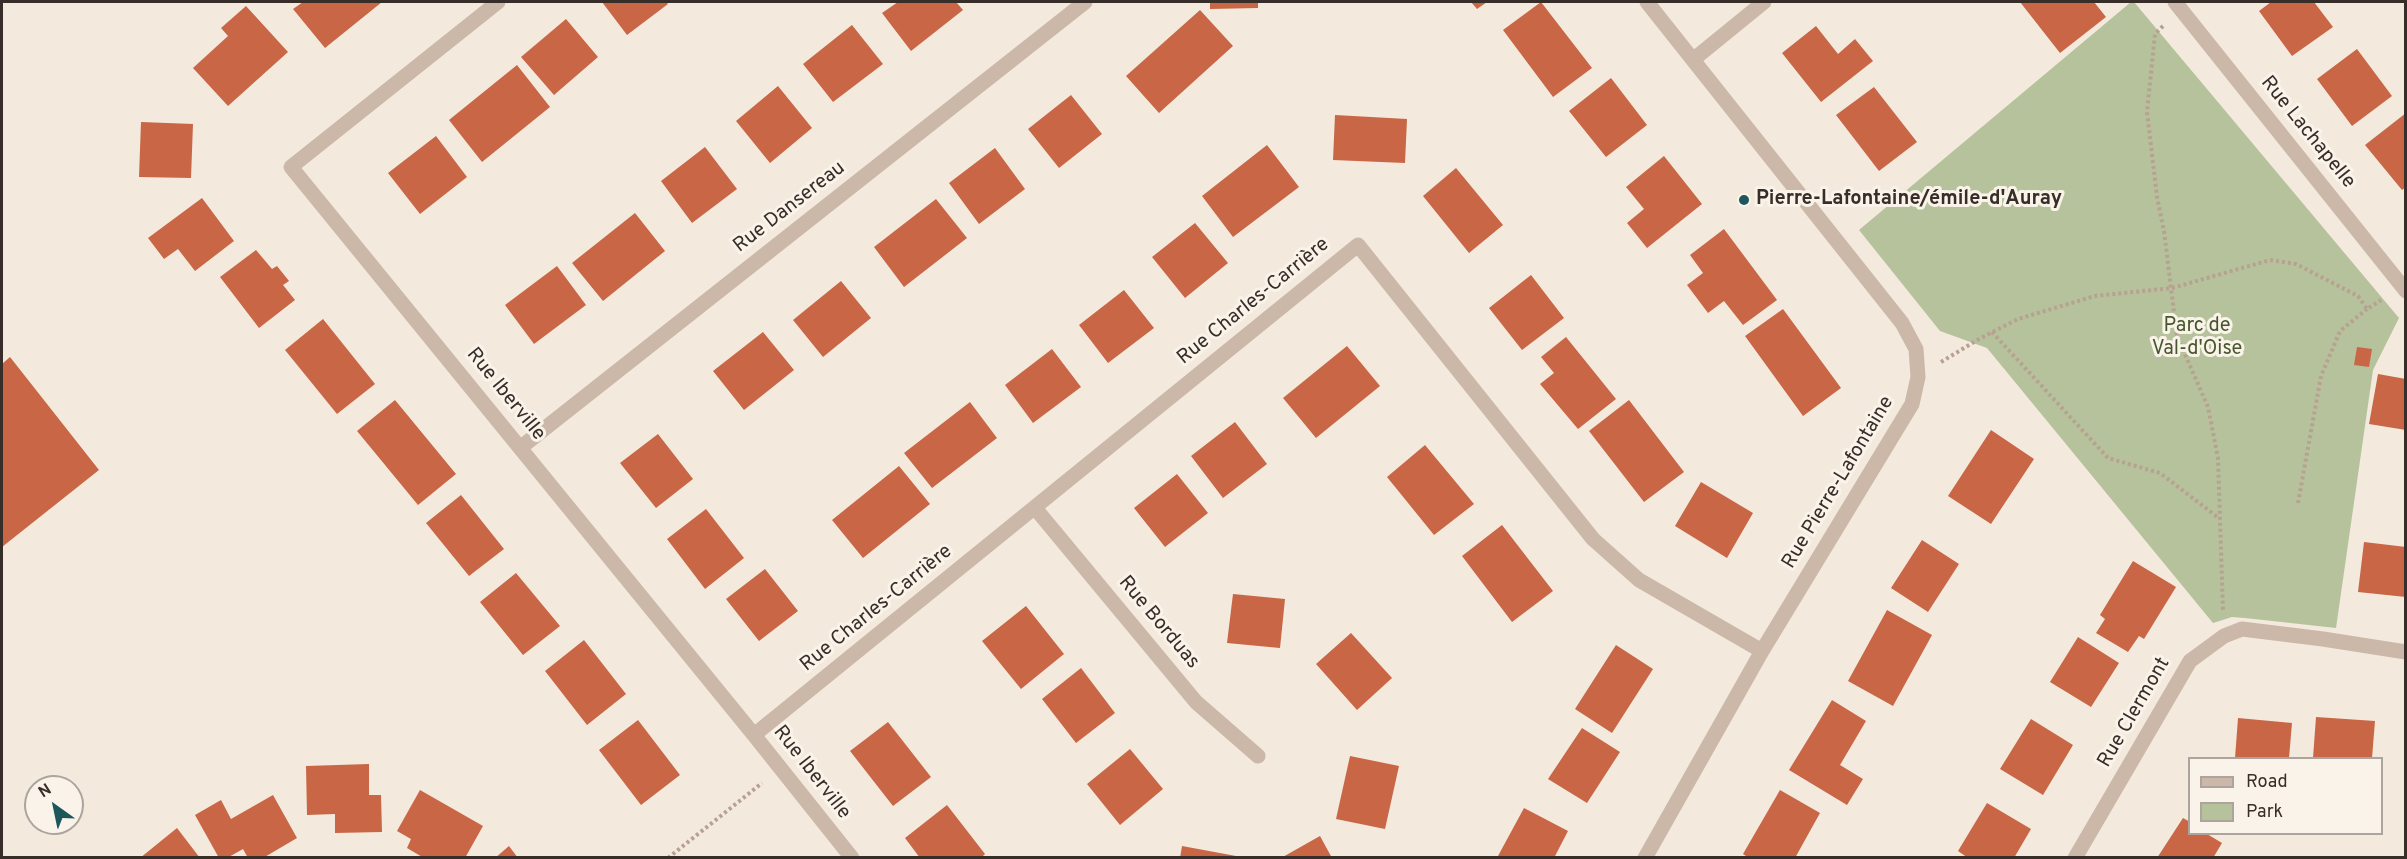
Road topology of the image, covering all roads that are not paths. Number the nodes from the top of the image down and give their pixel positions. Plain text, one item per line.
1 (498, 2) edge
2 (1085, 2) edge
3 (1647, 2) edge
4 (1764, 2) edge
5 (2178, 5) edge
6 (1694, 59) junction
7 (2404, 289) edge
8 (520, 447) junction
9 (1035, 508) junction
10 (1762, 651) junction
11 (2406, 652) edge
12 (754, 735) junction
13 (1258, 756) dead end
14 (852, 858) edge
15 (1645, 858) edge
16 (2075, 858) edge

1 - 8 street, Rue Iberville
2 - 8 street, Rue Dansereau
3 - 6 street, Rue Pierre-Lafontaine
4 - 6 street
5 - 7 street, Rue Lachapelle
6 - 10 street, Rue Pierre-Lafontaine
8 - 12 street, Rue Iberville
9 - 10 street, Rue Charles-Carrière
9 - 12 street, Rue Charles-Carrière
9 - 13 street, Rue Borduas
10 - 15 street, Rue Pierre-Lafontaine
11 - 16 street, Rue Clermont
12 - 14 street, Rue Iberville

